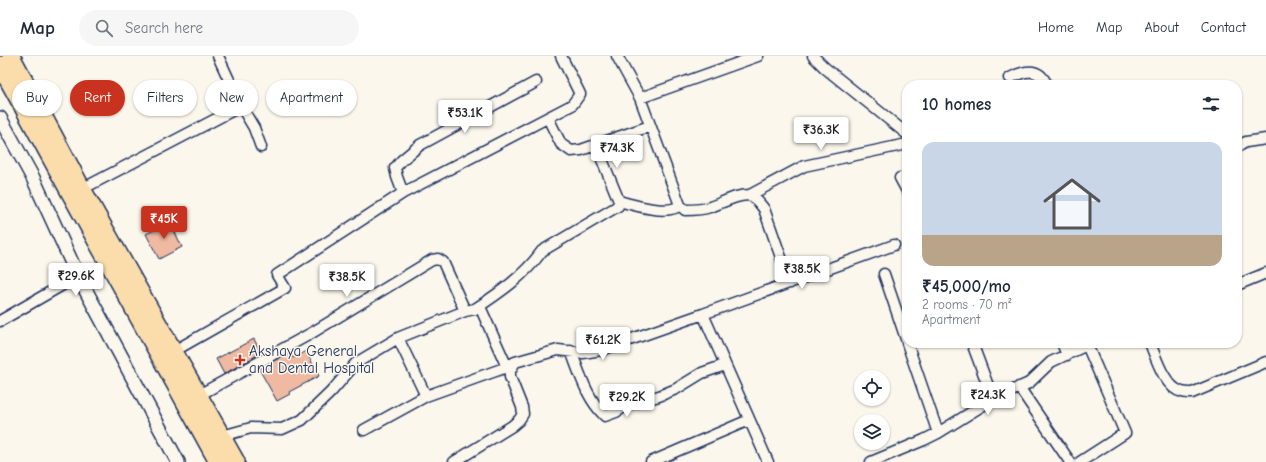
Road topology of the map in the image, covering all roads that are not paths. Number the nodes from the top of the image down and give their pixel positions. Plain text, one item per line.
1 (10, 56) edge
2 (218, 56) edge
3 (561, 56) edge
4 (617, 56) edge
5 (758, 56) edge
6 (813, 56) edge
7 (0, 65) edge
8 (1010, 78) dead end
9 (229, 80) edge
10 (1045, 80) edge
11 (536, 82) dead end
12 (640, 98) junction
13 (222, 116) edge
14 (247, 116) edge
15 (0, 118) edge
16 (548, 118) junction
17 (650, 126) junction
18 (902, 130) edge
19 (4, 135) edge
20 (1266, 139) edge
21 (1242, 144) edge
22 (596, 145) junction
23 (902, 145) edge
24 (261, 148) dead end
25 (900, 178) dead end
26 (902, 182) edge
27 (82, 189) junction
28 (403, 192) junction
29 (750, 195) junction
30 (619, 201) junction
31 (680, 205) junction
32 (894, 245) dead end
33 (1266, 273) edge
34 (884, 274) dead end
35 (78, 276) junction
36 (790, 283) junction
37 (1242, 283) edge
38 (470, 310) junction
39 (702, 314) junction
40 (0, 321) edge
41 (902, 327) edge
42 (398, 338) junction
43 (909, 348) edge
44 (974, 348) edge
45 (1064, 348) edge
46 (1081, 348) edge
47 (1091, 348) edge
48 (1152, 348) edge
49 (174, 351) junction
50 (571, 351) junction
51 (1067, 355) junction
52 (1266, 363) edge
53 (511, 364) junction
54 (725, 365) junction
55 (1019, 387) junction
56 (199, 395) junction
57 (426, 396) junction
58 (993, 399) junction
59 (749, 420) junction
60 (364, 430) dead end
61 (938, 433) junction
62 (222, 436) junction
63 (178, 462) edge
64 (218, 462) edge
65 (236, 462) edge
66 (454, 462) edge
67 (651, 462) edge
68 (768, 462) edge
69 (871, 462) edge
70 (1070, 462) edge
71 (1080, 462) edge

1 - 27 highway
2 - 9 street
3 - 16 street
4 - 12 street
5 - 12 street
6 - 18 street
7 - 64 highway
8 - 10 street
11 - 28 street
12 - 17 street
13 - 27 street
14 - 24 street
15 - 19 street
16 - 22 street
16 - 28 street
17 - 22 street
17 - 31 street
19 - 35 street
20 - 21 street
22 - 30 street
23 - 29 street
25 - 26 street
27 - 49 highway
28 - 49 street
29 - 31 street
29 - 36 street
30 - 31 street
30 - 38 street
32 - 36 street
33 - 37 street
34 - 41 street
35 - 40 street
35 - 63 street
36 - 39 street
38 - 42 street
38 - 53 street
38 - 56 street
39 - 50 street
39 - 54 street
42 - 57 street
42 - 62 street
43 - 61 street
44 - 58 street
45 - 51 street
46 - 51 street
47 - 71 street
48 - 52 street
49 - 56 highway
50 - 53 street
50 - 54 street
51 - 55 street
53 - 57 street
53 - 66 street
54 - 59 street
55 - 58 street
55 - 70 street
56 - 62 highway
57 - 60 street
58 - 61 street
59 - 67 street
59 - 68 street
61 - 69 street
62 - 65 highway

